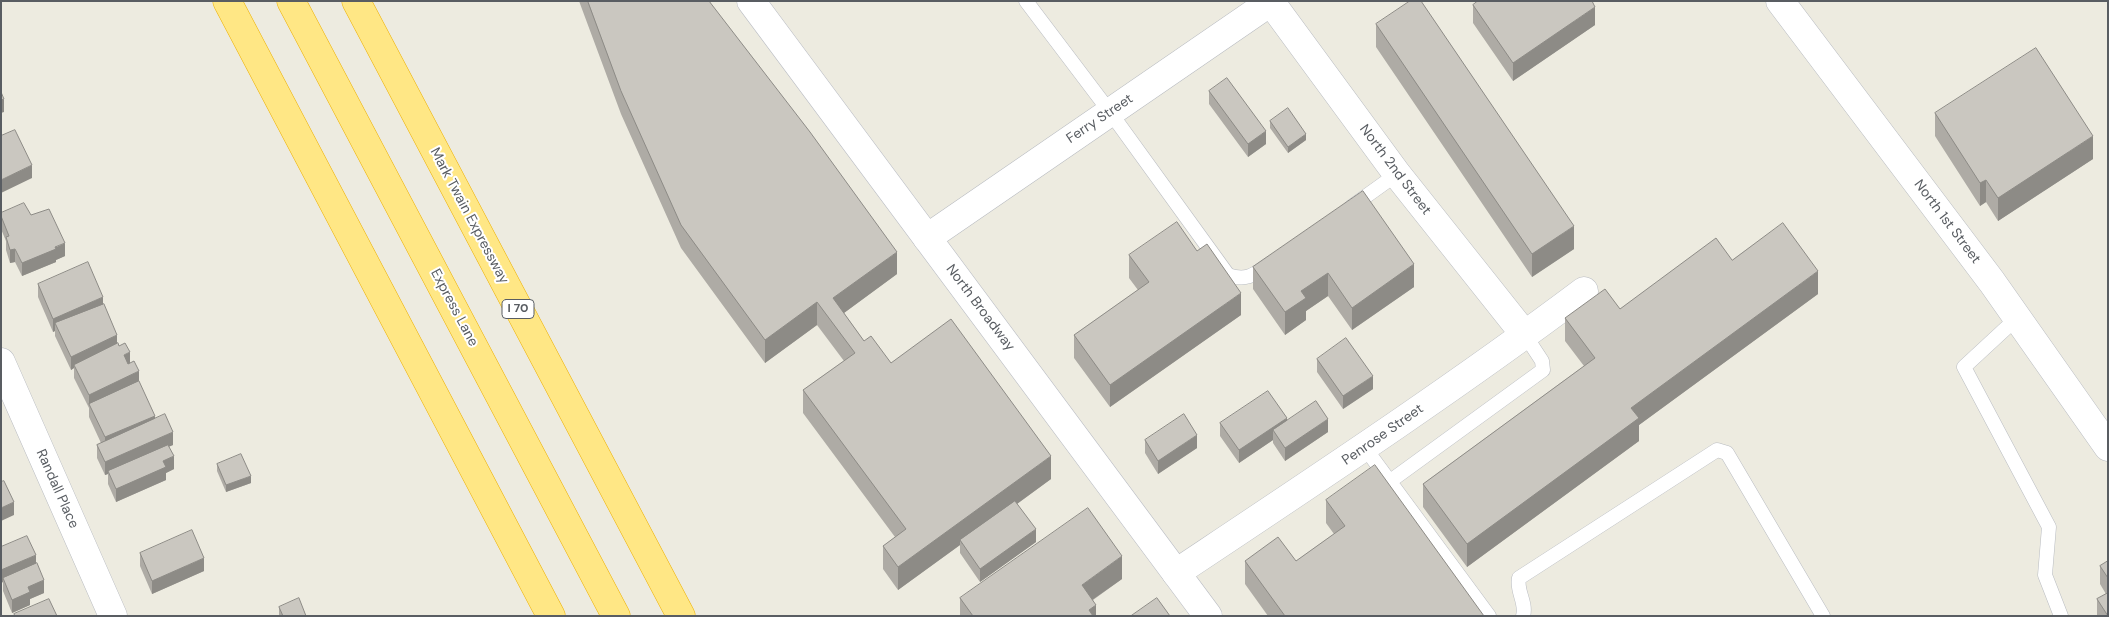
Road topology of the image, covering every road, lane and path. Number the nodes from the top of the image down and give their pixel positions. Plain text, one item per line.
1 (227, 1) edge
2 (291, 1) edge
3 (356, 1) edge
4 (751, 1) edge
5 (1026, 1) edge
6 (1780, 1) edge
7 (1271, 2) edge
8 (1110, 112) junction
9 (1397, 174) junction
10 (1343, 212) edge
11 (928, 238) junction
12 (1281, 256) edge
13 (1584, 291) dead end
14 (2017, 318) junction
15 (1525, 336) junction
16 (1, 362) edge
17 (2108, 447) edge
18 (1365, 448) junction
19 (1389, 482) junction
20 (1176, 573) junction
21 (113, 616) edge
22 (552, 616) edge
23 (616, 616) edge
24 (681, 616) edge
25 (1208, 616) edge
26 (1489, 616) edge
27 (1523, 616) edge
28 (1823, 616) edge
29 (2061, 616) edge

1 - 22 highway
2 - 23 highway, Express Lane
3 - 24 highway, Mark Twain Expressway / I 70
4 - 11 street, North Broadway
5 - 8 lane
6 - 14 street, North 1st Street
7 - 8 street, Ferry Street
7 - 9 street, North 2nd Street
8 - 11 street, Ferry Street
8 - 12 lane
9 - 10 lane
9 - 15 street, North 2nd Street
11 - 20 street, North Broadway
13 - 15 street, Penrose Street
14 - 17 street, North 1st Street
14 - 29 lane
15 - 18 street, Penrose Street
15 - 19 lane
16 - 21 street, Randall Place
18 - 19 lane
18 - 20 street, Penrose Street
19 - 26 lane
20 - 25 street, North Broadway
27 - 28 lane

